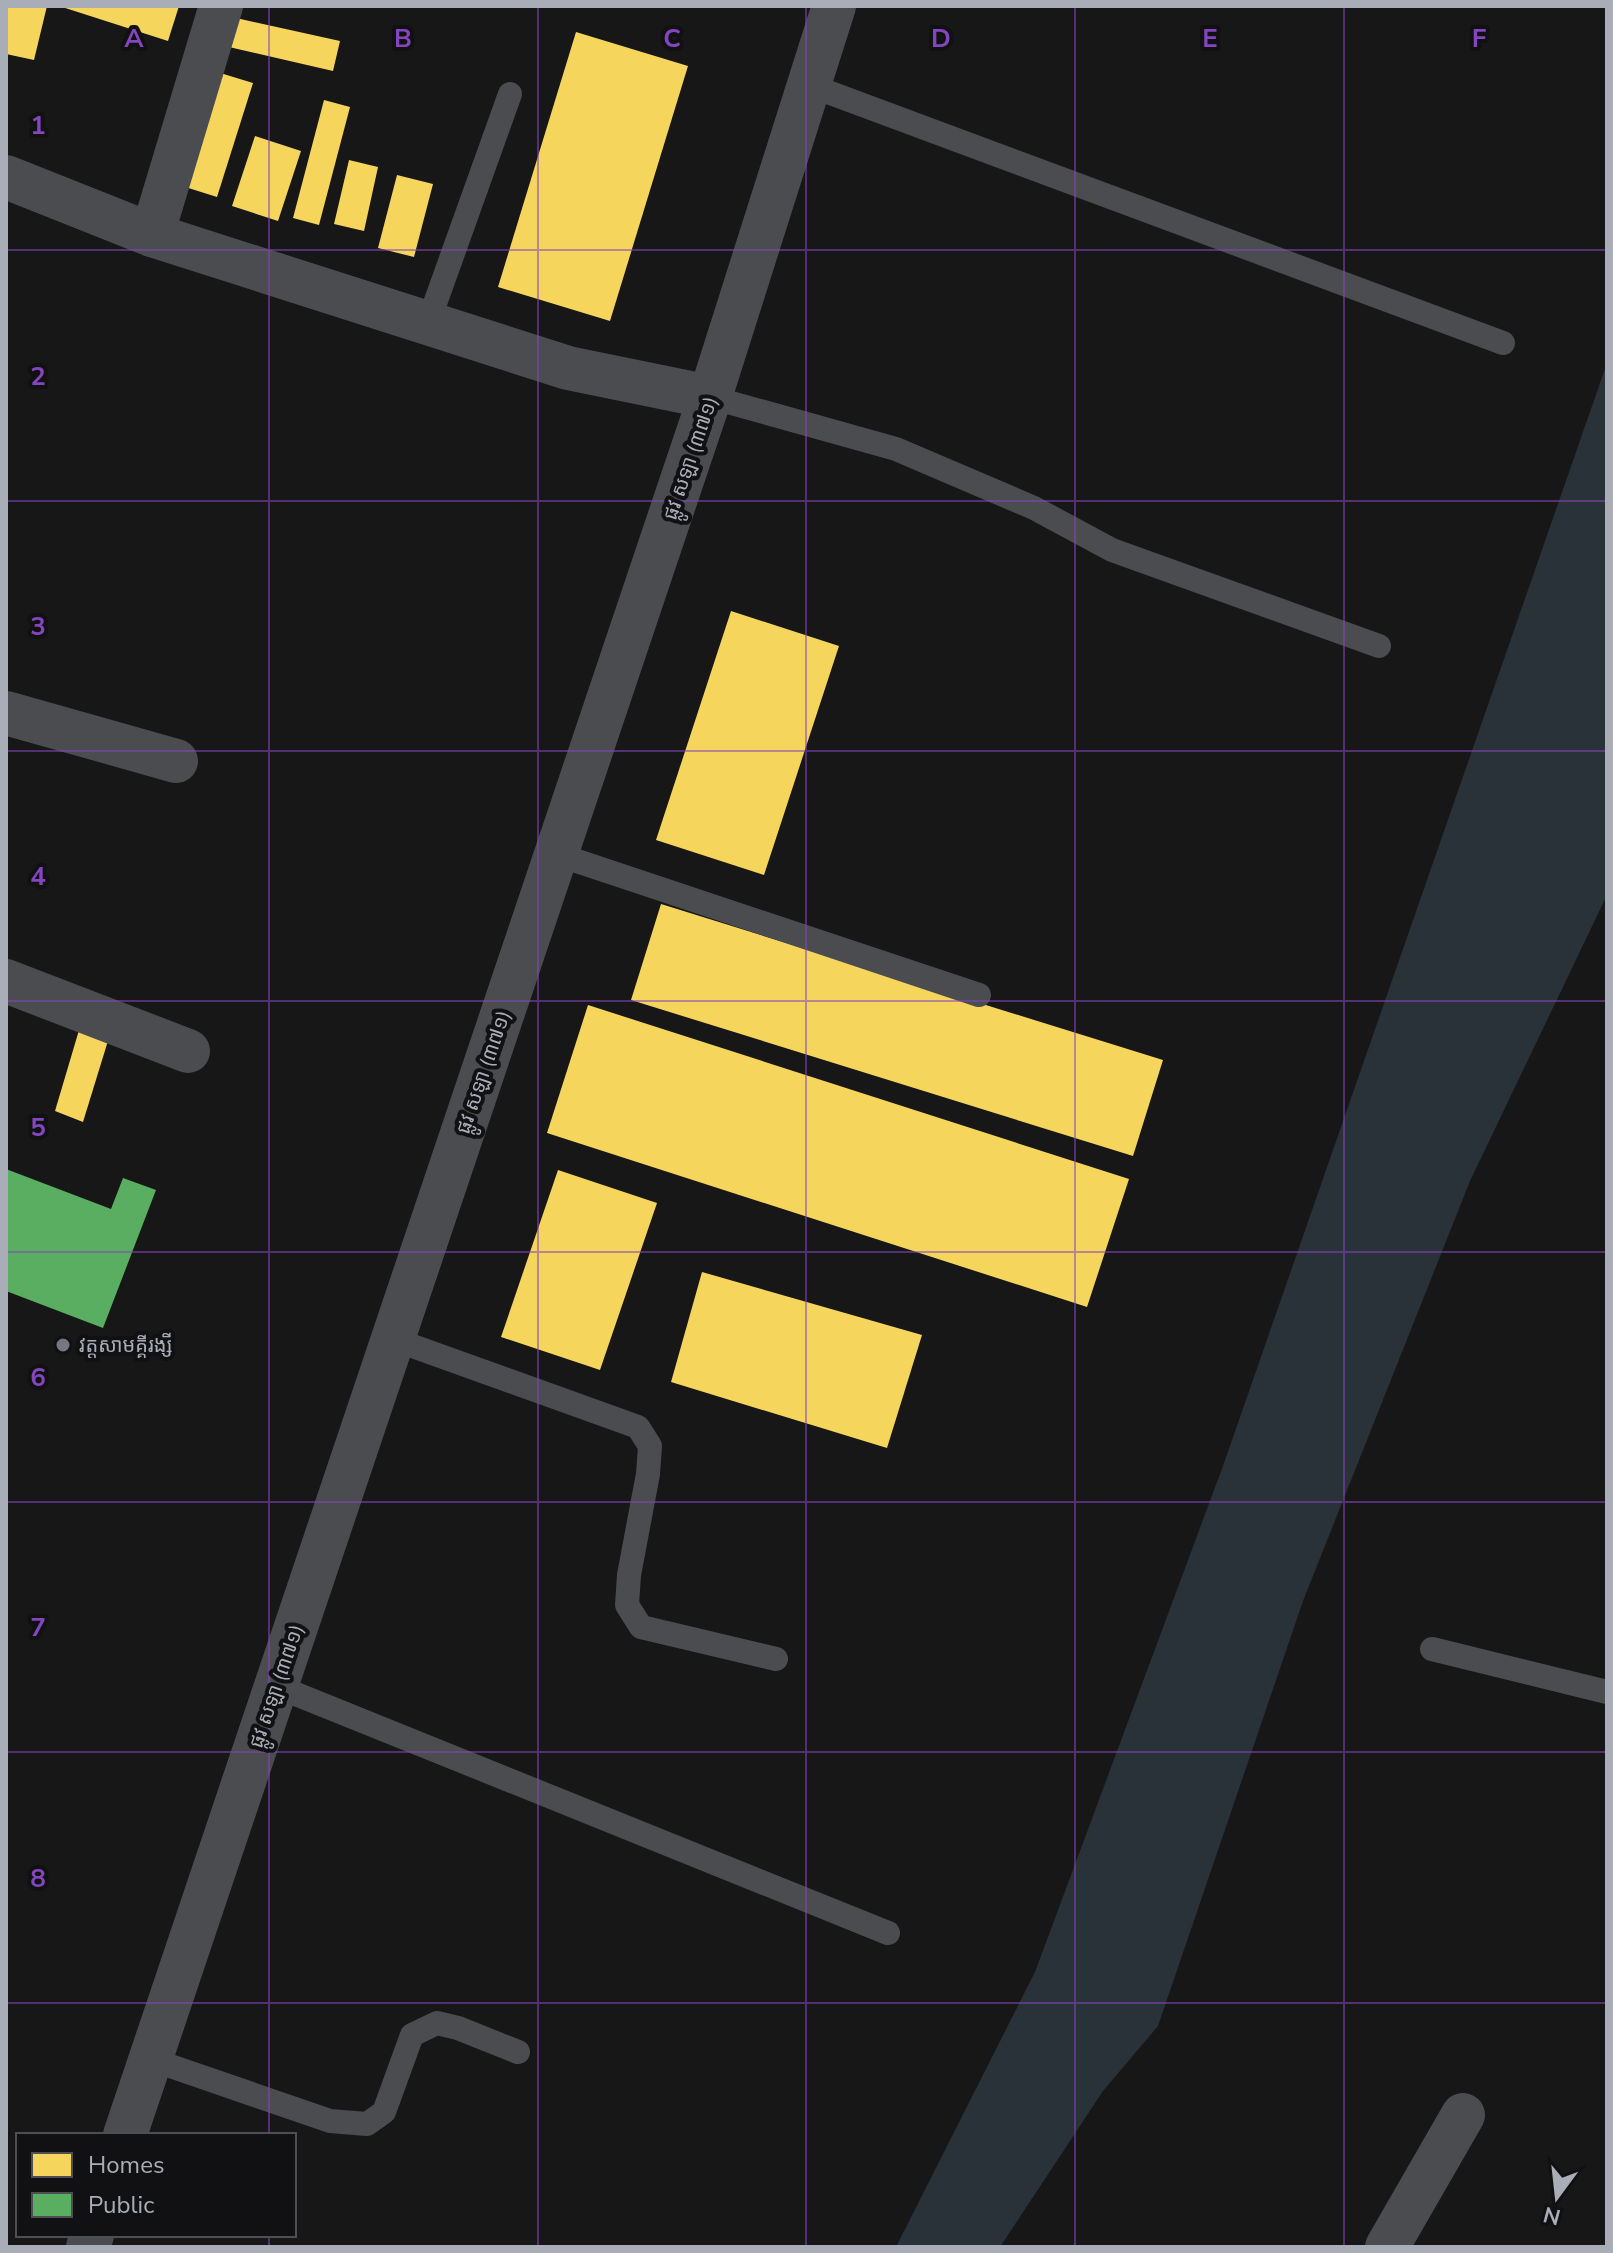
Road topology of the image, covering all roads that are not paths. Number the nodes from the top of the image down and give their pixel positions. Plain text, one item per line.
1 (221, 6) edge
2 (834, 6) edge
3 (809, 85) junction
4 (510, 94) dead end
5 (6, 177) edge
6 (152, 235) junction
7 (428, 323) junction
8 (1503, 343) dead end
9 (710, 397) junction
10 (1379, 646) dead end
11 (6, 713) edge
12 (176, 761) dead end
13 (556, 854) junction
14 (6, 981) edge
15 (979, 995) dead end
16 (188, 1051) dead end
17 (393, 1339) junction
18 (1432, 1649) dead end
19 (776, 1659) dead end
20 (276, 1686) junction
21 (1607, 1692) edge
22 (888, 1933) dead end
23 (518, 2052) dead end
24 (150, 2059) junction
25 (1463, 2115) dead end
26 (126, 2133) edge
27 (1387, 2247) edge

1 - 6 street
2 - 3 street, ផ្លូវ សឡា (៣៧១)
3 - 8 lane
3 - 9 street, ផ្លូវ សឡា (៣៧១)
4 - 7 lane
5 - 6 street
6 - 7 street
7 - 9 street
9 - 10 lane
9 - 13 street, ផ្លូវ សឡា (៣៧១)
11 - 12 street
13 - 15 lane
13 - 17 street, ផ្លូវ សឡា (៣៧១)
14 - 16 street
17 - 19 lane
17 - 20 street, ផ្លូវ សឡា (៣៧១)
18 - 21 lane
20 - 22 lane
20 - 24 street, ផ្លូវ សឡា (៣៧១)
23 - 24 lane
24 - 26 street, ផ្លូវ សឡា (៣៧១)
25 - 27 street

